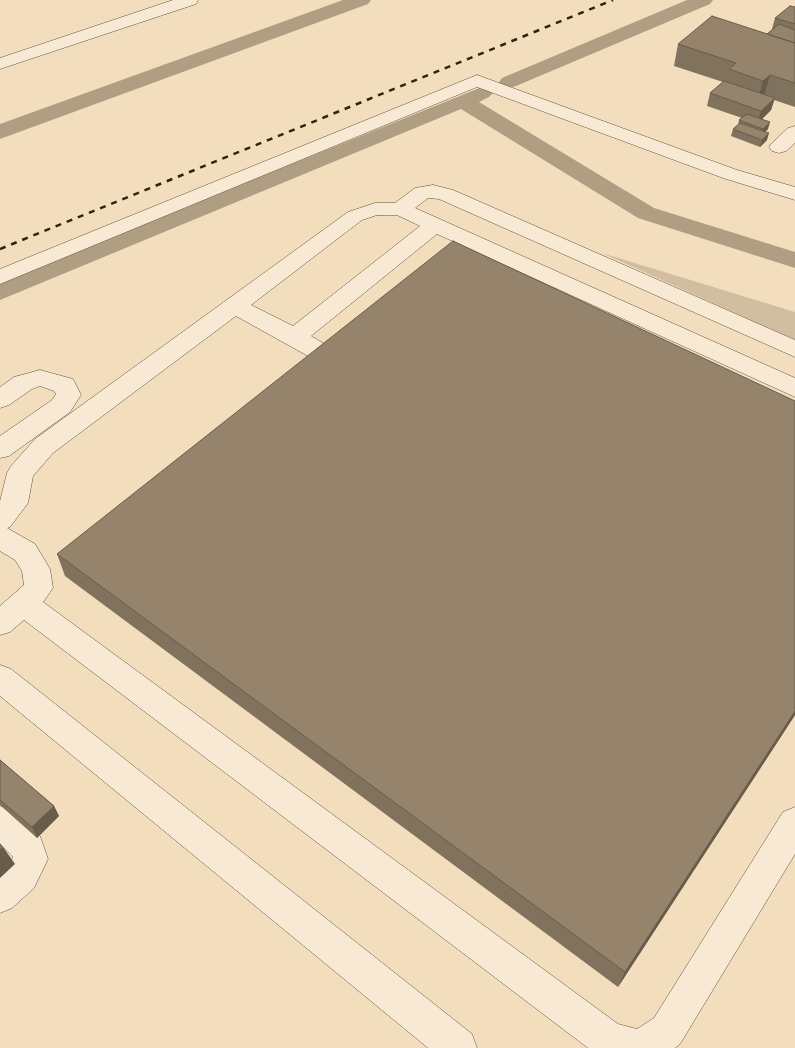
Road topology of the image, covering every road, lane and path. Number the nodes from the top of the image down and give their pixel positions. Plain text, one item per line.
1 (190, 0) edge
2 (0, 64) edge
3 (795, 132) edge
4 (779, 147) dead end
5 (795, 194) edge
6 (400, 209) junction
7 (434, 225) junction
8 (0, 277) edge
9 (235, 306) junction
10 (295, 337) junction
11 (795, 349) edge
12 (325, 355) edge
13 (795, 388) edge
14 (0, 399) edge
15 (0, 449) edge
16 (0, 520) edge
17 (0, 537) edge
18 (12, 614) edge
19 (0, 678) edge
20 (0, 822) edge
21 (795, 823) edge
22 (0, 896) edge
23 (458, 1048) edge
24 (639, 1048) edge

1 - 2 street
3 - 4 street
5 - 8 street
6 - 7 street
6 - 9 street
6 - 11 street
7 - 10 street
7 - 13 street
9 - 10 street
9 - 16 street
10 - 12 street
14 - 15 street
17 - 18 street
18 - 24 street
19 - 23 street
20 - 22 street
21 - 24 street

